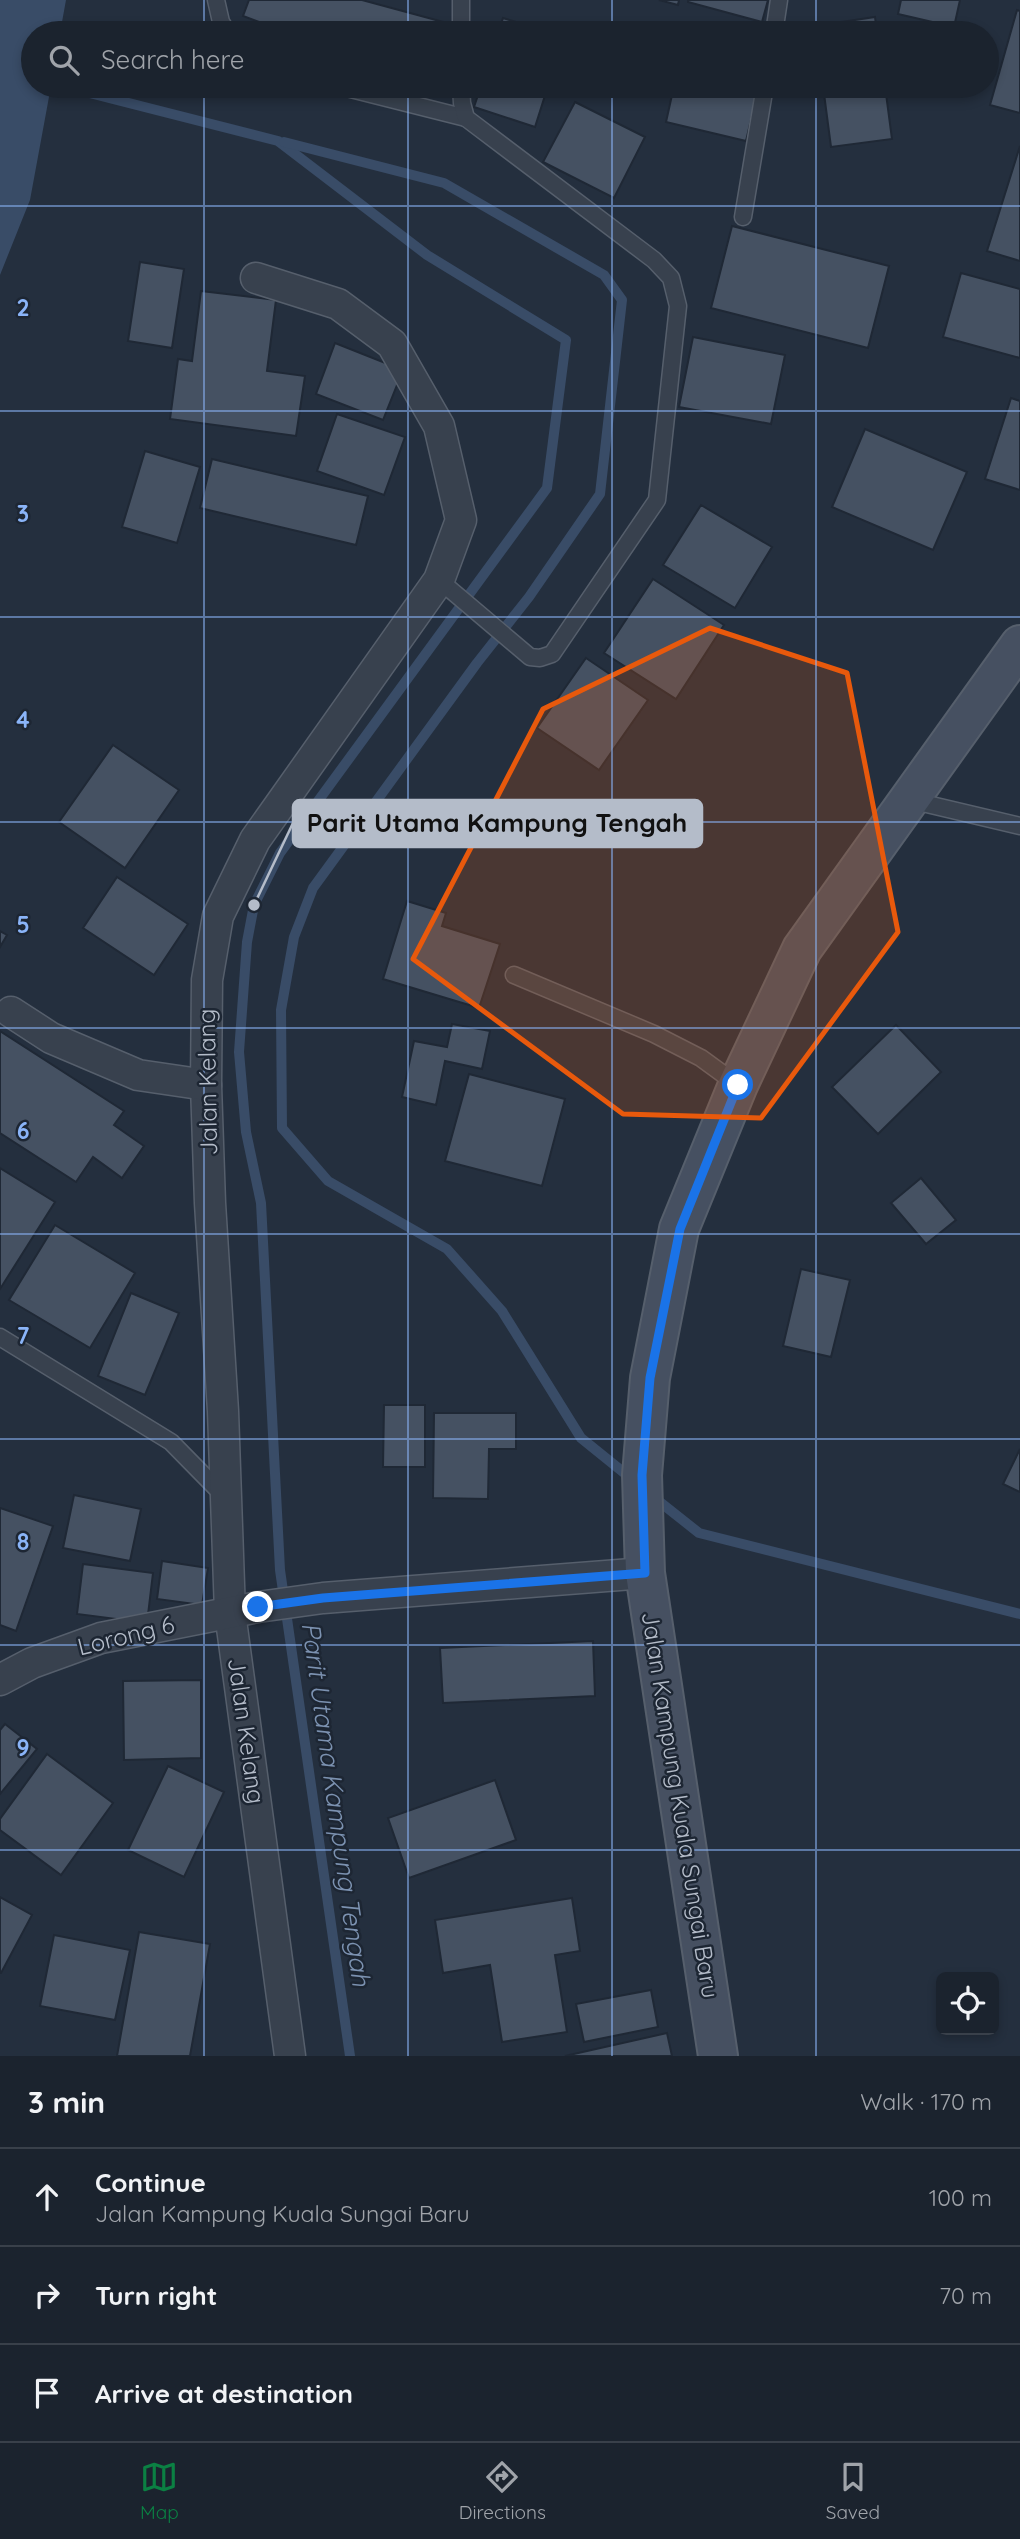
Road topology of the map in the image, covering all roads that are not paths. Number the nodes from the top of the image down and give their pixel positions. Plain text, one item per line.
1 (216, 0) edge
2 (461, 0) edge
3 (779, 0) edge
4 (221, 21) edge
5 (461, 21) edge
6 (776, 21) edge
7 (387, 98) edge
8 (462, 98) edge
9 (763, 98) edge
10 (466, 118) junction
11 (743, 217) dead end
12 (256, 278) dead end
13 (439, 580) junction
14 (1020, 645) edge
15 (909, 800) junction
16 (1020, 827) edge
17 (514, 975) dead end
18 (10, 1012) dead end
19 (206, 1084) junction
20 (738, 1085) junction
21 (0, 1337) edge
22 (227, 1500) junction
23 (645, 1573) junction
24 (244, 1610) junction
25 (0, 1680) edge
26 (290, 2056) edge
27 (718, 2056) edge

1 - 4 lane
2 - 5 lane
3 - 6 lane
7 - 10 lane
8 - 10 lane
9 - 11 lane
10 - 13 lane
12 - 13 street, Jalan Kelang
13 - 19 street, Jalan Kelang
14 - 15 street, Jalan Kampung Kuala Sungai Baru
15 - 16 lane
15 - 20 street, Jalan Kampung Kuala Sungai Baru
17 - 20 lane
18 - 19 street
19 - 22 street, Jalan Kelang
20 - 23 street, Jalan Kampung Kuala Sungai Baru
21 - 22 lane
22 - 24 street, Jalan Kelang
23 - 24 street, Lorong 6
23 - 27 street, Jalan Kampung Kuala Sungai Baru
24 - 25 street, Lorong 6
24 - 26 street, Jalan Kelang

